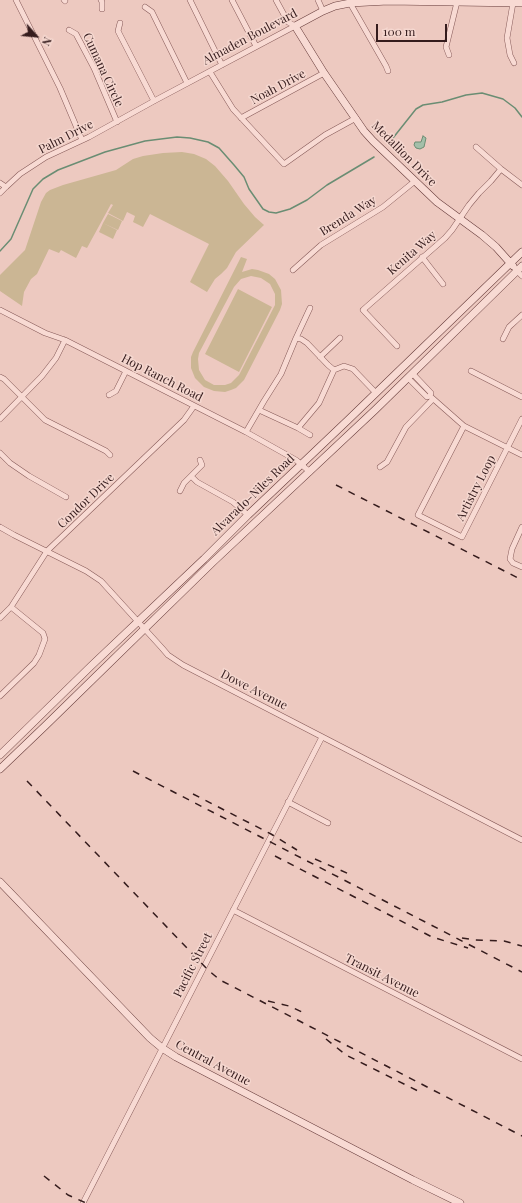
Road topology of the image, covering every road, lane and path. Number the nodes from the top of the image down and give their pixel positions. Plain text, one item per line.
1 (16, 0) edge
2 (102, 0) edge
3 (190, 0) edge
4 (232, 0) edge
5 (276, 0) edge
6 (318, 0) edge
7 (360, 1) edge
8 (400, 1) edge
9 (457, 2) junction
10 (513, 2) junction
11 (350, 3) junction
12 (522, 3) edge
13 (144, 7) dead end
14 (102, 9) dead end
15 (323, 11) junction
16 (120, 23) dead end
17 (296, 26) junction
18 (69, 30) dead end
19 (256, 46) junction
20 (449, 55) dead end
21 (514, 63) dead end
22 (222, 65) junction
23 (388, 71) dead end
24 (210, 72) junction
25 (324, 73) junction
26 (187, 83) junction
27 (154, 101) junction
28 (138, 110) joint
29 (241, 118) junction
30 (356, 118) junction
31 (117, 122) junction
32 (82, 140) junction
33 (476, 147) dead end
34 (501, 169) junction
35 (415, 181) junction
36 (0, 183) edge
37 (522, 185) edge
38 (6, 187) junction
39 (0, 194) edge
40 (460, 219) junction
41 (522, 252) edge
42 (422, 257) junction
43 (510, 263) junction
44 (293, 270) dead end
45 (520, 271) edge
46 (443, 284) dead end
47 (310, 308) dead end
48 (0, 310) edge
49 (522, 315) edge
50 (296, 338) junction
51 (340, 338) dead end
52 (503, 339) dead end
53 (65, 340) junction
54 (397, 346) dead end
55 (320, 357) junction
56 (334, 370) junction
57 (126, 371) junction
58 (471, 371) dead end
59 (411, 376) junction
60 (0, 377) edge
61 (376, 393) junction
62 (22, 396) junction
63 (109, 396) dead end
64 (432, 397) junction
65 (522, 397) edge
66 (194, 406) junction
67 (259, 410) junction
68 (0, 419) edge
69 (522, 419) edge
70 (464, 426) junction
71 (298, 428) junction
72 (246, 432) junction
73 (310, 435) dead end
74 (507, 448) junction
75 (0, 453) edge
76 (110, 455) dead end
77 (522, 456) edge
78 (200, 460) dead end
79 (302, 464) junction
80 (380, 467) dead end
81 (310, 472) junction
82 (191, 476) junction
83 (180, 491) dead end
84 (66, 496) dead end
85 (248, 515) junction
86 (0, 527) edge
87 (522, 527) edge
88 (47, 552) junction
89 (522, 567) edge
90 (11, 607) junction
91 (0, 618) edge
92 (138, 622) junction
93 (145, 629) junction
94 (0, 696) edge
95 (322, 737) junction
96 (0, 755) edge
97 (0, 769) edge
98 (288, 802) junction
99 (328, 822) dead end
100 (522, 840) edge
101 (0, 882) edge
102 (233, 910) junction
103 (162, 1048) junction
104 (522, 1059) edge
105 (83, 1203) edge
106 (460, 1203) edge

1 - 32 street
2 - 14 street
3 - 22 street
4 - 19 street
5 - 17 street
6 - 15 street
7 - 8 main road, Almaden Boulevard
7 - 11 main road, Almaden Boulevard
8 - 9 main road, Almaden Boulevard
9 - 10 main road, Almaden Boulevard
9 - 20 street
10 - 12 main road, Almaden Boulevard
10 - 21 street
11 - 15 main road, Almaden Boulevard
11 - 23 street
13 - 26 street
15 - 17 main road, Almaden Boulevard
16 - 27 street
17 - 19 street, Almaden Boulevard
17 - 25 main road, Medallion Drive
18 - 31 street, Cumana Circle
19 - 22 street, Almaden Boulevard
22 - 24 street, Almaden Boulevard
24 - 26 street, Almaden Boulevard
24 - 29 street
25 - 29 street, Noah Drive
25 - 30 main road, Medallion Drive
26 - 27 street, Almaden Boulevard
27 - 28 street, Almaden Boulevard
28 - 31 street, Palm Drive
29 - 30 street
30 - 35 main road, Medallion Drive
31 - 32 street, Palm Drive
32 - 38 street, Palm Drive
33 - 34 street
34 - 37 street
34 - 40 street, Kenita Way
35 - 40 main road, Medallion Drive
35 - 44 street, Brenda Way
36 - 38 street
38 - 39 street, Palm Drive
40 - 42 street, Kenita Way
40 - 43 main road, Medallion Drive
41 - 43 main road, Alvarado-Niles Road
42 - 46 street
42 - 54 street, Kenita Way
43 - 45 main road, Medallion Drive
43 - 61 main road, Alvarado-Niles Road
45 - 59 main road, Alvarado-Niles Road
47 - 50 street
48 - 53 street, Hop Ranch Road
49 - 52 street
50 - 55 street
50 - 67 street
51 - 55 street
53 - 57 street, Hop Ranch Road
53 - 62 street
55 - 56 street
56 - 61 street
56 - 71 street
57 - 63 street
57 - 66 street, Hop Ranch Road
58 - 65 street
59 - 64 street
59 - 81 main road, Alvarado-Niles Road
60 - 62 street
61 - 79 main road, Alvarado-Niles Road
62 - 68 street
62 - 76 street
64 - 70 street
64 - 80 street
66 - 72 street, Hop Ranch Road
66 - 88 street, Condor Drive
67 - 71 street
67 - 72 street
69 - 74 street
70 - 74 street
70 - 74 street, Artistry Loop
71 - 73 street
72 - 79 street, Hop Ranch Road
74 - 77 street
75 - 84 street
78 - 82 street
79 - 81 street, Hop Ranch Road
79 - 85 main road, Alvarado-Niles Road
81 - 93 main road, Alvarado-Niles Road
82 - 83 street
82 - 85 street
85 - 92 main road, Alvarado-Niles Road
86 - 88 street, Dowe Avenue
87 - 89 street
88 - 90 street, Condor Drive
88 - 92 street, Dowe Avenue
90 - 91 street, Condor Drive
90 - 94 street
92 - 93 street, Dowe Avenue
92 - 96 main road, Alvarado-Niles Road
93 - 95 street, Dowe Avenue
93 - 97 main road, Alvarado-Niles Road
95 - 98 street, Pacific Street
95 - 100 street, Dowe Avenue
98 - 99 street
98 - 102 street, Pacific Street
101 - 103 main road, Central Avenue
102 - 103 street, Pacific Street
102 - 104 street, Transit Avenue
103 - 105 street, Pacific Street
103 - 106 main road, Central Avenue

